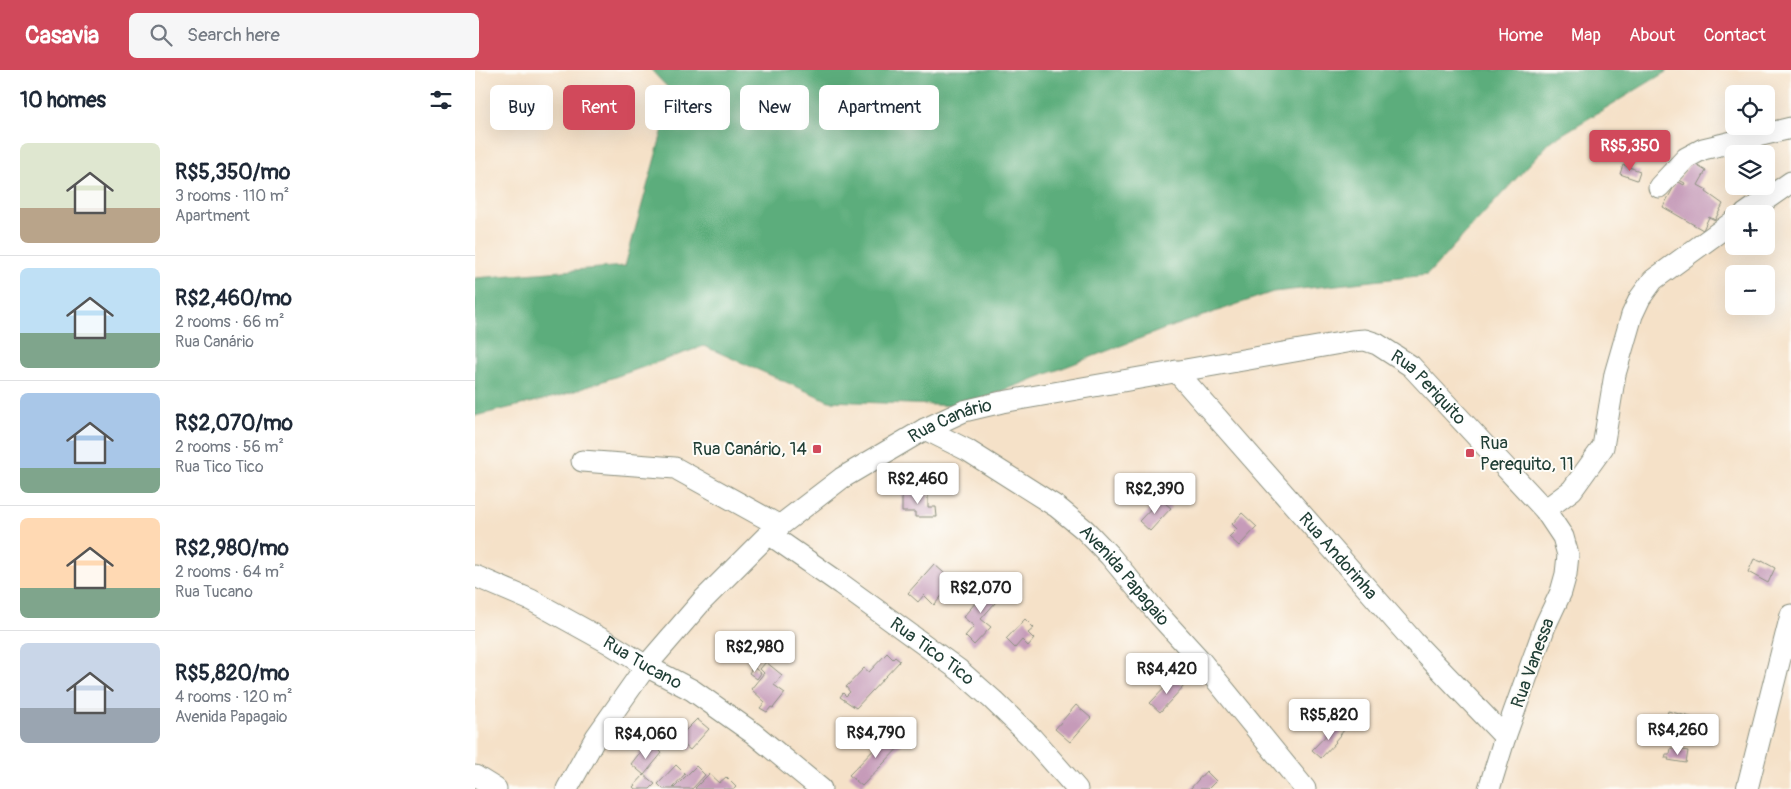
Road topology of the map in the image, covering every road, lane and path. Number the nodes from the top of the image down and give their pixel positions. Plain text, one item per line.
1 (1791, 128) edge
2 (1791, 182) edge
3 (1659, 187) dead end
4 (1758, 205) edge
5 (1725, 228) edge
6 (1365, 340) joint
7 (1176, 371) junction
8 (925, 429) junction
9 (582, 461) dead end
10 (1545, 510) junction
11 (774, 530) junction
12 (1563, 537) joint
13 (475, 576) edge
14 (1791, 614) edge
15 (646, 666) junction
16 (1505, 737) junction
17 (475, 776) edge
18 (496, 789) edge
19 (567, 789) edge
20 (821, 789) edge
21 (1077, 789) edge
22 (1305, 789) edge
23 (1489, 789) edge
24 (1747, 789) edge

1 - 3 street
2 - 4 street
5 - 10 street
6 - 7 street, Rua Canário
6 - 10 street, Rua Periquito
7 - 8 street, Rua Canário
7 - 16 street, Rua Andorinha
8 - 11 street, Rua Canário
8 - 22 street, Avenida Papagaio
9 - 11 street, Rua Tico Tico
10 - 12 street, Rua Periquito
11 - 15 street, Rua Canário
11 - 21 street, Rua Tico Tico
12 - 16 street, Rua Vanessa
13 - 15 street, Rua Tucano
14 - 24 street
15 - 19 street, Rua Canário
15 - 20 street, Rua Tucano
16 - 23 street, Rua Vanessa
17 - 18 street

